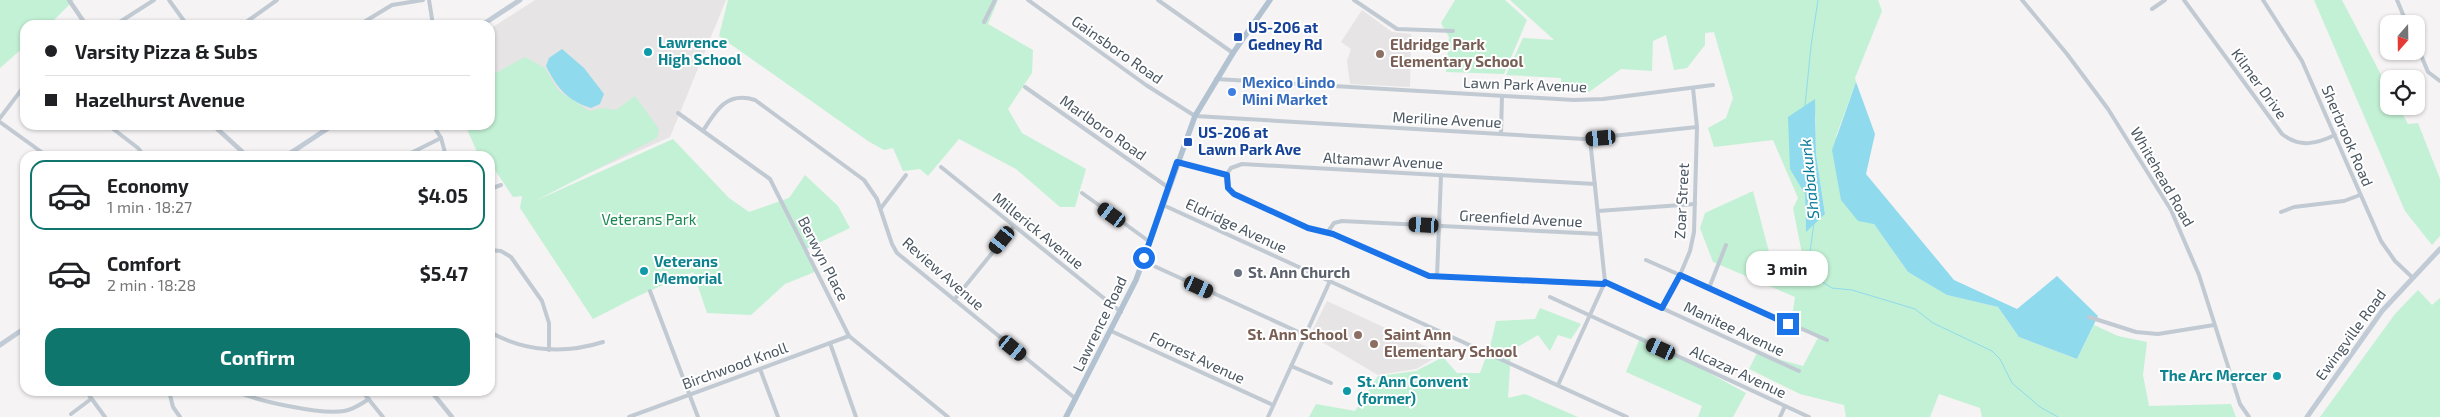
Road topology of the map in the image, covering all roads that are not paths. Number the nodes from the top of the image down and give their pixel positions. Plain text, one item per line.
1 (69, 0) edge
2 (154, 0) edge
3 (169, 0) edge
4 (277, 0) edge
5 (423, 0) edge
6 (429, 0) edge
7 (520, 0) edge
8 (995, 0) edge
9 (1028, 0) edge
10 (1158, 0) edge
11 (1270, 0) edge
12 (1354, 0) edge
13 (2022, 0) edge
14 (2166, 0) edge
15 (2184, 0) edge
16 (2263, 0) edge
17 (2396, 0) edge
18 (2152, 9) dead end
19 (2403, 15) edge
20 (83, 20) edge
21 (123, 20) edge
22 (183, 20) edge
23 (249, 20) edge
24 (367, 20) edge
25 (432, 20) edge
26 (490, 20) edge
27 (984, 22) dead end
28 (1453, 31) dead end
29 (1232, 53) junction
30 (2424, 60) edge
31 (1216, 80) junction
32 (2440, 81) edge
33 (1713, 85) dead end
34 (1025, 87) dead end
35 (1693, 88) junction
36 (20, 91) edge
37 (1502, 96) junction
38 (678, 113) dead end
39 (1195, 116) junction
40 (0, 118) edge
41 (0, 122) edge
42 (1697, 127) junction
43 (115, 130) edge
44 (218, 130) edge
45 (325, 130) edge
46 (436, 130) edge
47 (703, 131) junction
48 (1501, 134) junction
49 (2335, 135) junction
50 (441, 138) junction
51 (1590, 139) junction
52 (40, 151) edge
53 (140, 151) edge
54 (242, 151) edge
55 (294, 151) edge
56 (415, 151) edge
57 (445, 151) edge
58 (1177, 162) junction
59 (941, 167) dead end
60 (906, 175) dead end
61 (1227, 175) junction
62 (1441, 175) junction
63 (1595, 184) junction
64 (501, 185) dead end
65 (495, 187) edge
66 (1168, 188) junction
67 (1082, 193) dead end
68 (2360, 195) junction
69 (1695, 204) junction
70 (1163, 205) junction
71 (881, 208) junction
72 (1598, 211) junction
73 (2281, 212) dead end
74 (1014, 226) junction
75 (1439, 226) junction
76 (1327, 233) junction
77 (1600, 234) junction
78 (1150, 242) junction
79 (1726, 245) dead end
80 (495, 250) edge
81 (2440, 250) edge
82 (1646, 260) dead end
83 (1143, 261) junction
84 (1680, 275) junction
85 (1437, 277) junction
86 (2413, 278) junction
87 (1330, 281) junction
88 (1605, 283) junction
89 (1710, 288) junction
90 (650, 290) dead end
91 (1550, 297) dead end
92 (954, 300) junction
93 (1662, 308) junction
94 (1121, 312) junction
95 (1590, 316) junction
96 (2089, 317) dead end
97 (2214, 324) junction
98 (20, 331) edge
99 (1111, 331) junction
100 (495, 334) edge
101 (849, 336) junction
102 (1305, 336) junction
103 (1827, 340) dead end
104 (603, 342) dead end
105 (830, 343) junction
106 (0, 345) edge
107 (549, 350) junction
108 (1291, 366) junction
109 (760, 369) junction
110 (1799, 371) dead end
111 (1331, 383) dead end
112 (1558, 385) junction
113 (690, 395) junction
114 (89, 396) edge
115 (170, 396) edge
116 (250, 396) edge
117 (366, 396) edge
118 (435, 396) edge
119 (91, 399) junction
120 (369, 399) junction
121 (1076, 399) junction
122 (1273, 406) junction
123 (1785, 406) junction
124 (71, 414) dead end
125 (105, 417) edge
126 (180, 417) edge
127 (382, 417) edge
128 (452, 417) edge
129 (629, 417) edge
130 (698, 417) edge
131 (778, 417) edge
132 (856, 417) edge
133 (948, 417) edge
134 (1066, 417) edge
135 (1268, 417) edge
136 (1626, 417) edge
137 (1780, 417) edge
138 (1808, 417) edge
139 (2249, 417) edge
140 (2307, 417) edge

1 - 20 street
2 - 21 street
3 - 22 street
4 - 23 street
5 - 24 street
6 - 25 street
7 - 26 main road
8 - 27 street
9 - 39 street, Gainsboro Road
10 - 29 street
11 - 29 main road, Lawrence Road
12 - 28 street
13 - 97 street, Whitehead Road
14 - 18 street
15 - 49 street, Kilmer Drive
16 - 49 street, Sherbrook Road
17 - 19 street
29 - 31 main road, Lawrence Road
30 - 32 street
31 - 37 street, Lawn Park Avenue
31 - 39 main road, Lawrence Road
33 - 35 street, Lawn Park Avenue
34 - 66 street, Marlboro Road
35 - 37 street, Lawn Park Avenue
35 - 42 street, Zoar Street
36 - 40 street
37 - 48 street
38 - 47 street, Berwyn Place
39 - 48 street, Meriline Avenue
39 - 58 main road, Lawrence Road
41 - 52 street
42 - 51 street, Meriline Avenue
42 - 69 street, Zoar Street
43 - 53 street
44 - 54 street
45 - 55 main road
46 - 50 street
47 - 71 street, Review Avenue
47 - 101 street, Berwyn Place
48 - 51 street, Meriline Avenue
49 - 68 street, Sherbrook Road
50 - 56 street
50 - 57 street
51 - 63 street
58 - 61 street
58 - 66 main road, Lawrence Road
59 - 74 street, Millerick Avenue
60 - 71 street
61 - 62 street, Altamawr Avenue
61 - 76 street
62 - 63 street, Altamawr Avenue
62 - 75 street
63 - 72 street
64 - 65 street
66 - 70 main road, Lawrence Road
67 - 78 street
68 - 73 street
68 - 86 street, Sherbrook Road
69 - 72 street
69 - 84 street, Zoar Street
70 - 78 main road, Lawrence Road
70 - 87 street, Eldridge Avenue
71 - 92 street, Review Avenue
72 - 77 street
74 - 92 street
74 - 94 street, Millerick Avenue
75 - 76 street, Greenfield Avenue
75 - 77 street, Greenfield Avenue
75 - 85 street
76 - 85 street
77 - 88 street
78 - 83 main road, Lawrence Road
79 - 89 street
80 - 107 street
81 - 86 main road, Ewingville Road
82 - 84 street
83 - 94 main road, Lawrence Road
83 - 102 street
84 - 89 street
84 - 93 street, Zoar Street
85 - 88 street
86 - 140 main road, Ewingville Road
87 - 102 street
87 - 112 street, Eldridge Avenue
88 - 93 street, Manitee Avenue
88 - 95 street
89 - 103 street
90 - 113 street
91 - 95 street, Alcazar Avenue
92 - 121 street, Review Avenue
93 - 110 street, Manitee Avenue
94 - 99 main road, Lawrence Road
95 - 112 street
95 - 123 street, Alcazar Avenue
96 - 97 street
97 - 139 street, Whitehead Road
98 - 106 main road
99 - 121 main road, Lawrence Road
99 - 122 street, Forrest Avenue
100 - 107 street
101 - 105 street, Birchwood Knoll
101 - 133 street, Berwyn Place
102 - 108 street
104 - 107 street
105 - 109 street, Birchwood Knoll
105 - 132 street
108 - 111 street
108 - 122 street
109 - 113 street, Birchwood Knoll
109 - 131 street
112 - 136 street, Eldridge Avenue
113 - 129 street, Birchwood Knoll
113 - 130 street
114 - 119 street
115 - 126 street
116 - 120 street
117 - 120 street
118 - 128 street
119 - 124 street
119 - 125 street
120 - 127 street
121 - 134 main road, Lawrence Road
122 - 135 street
123 - 137 street
123 - 138 street, Alcazar Avenue

